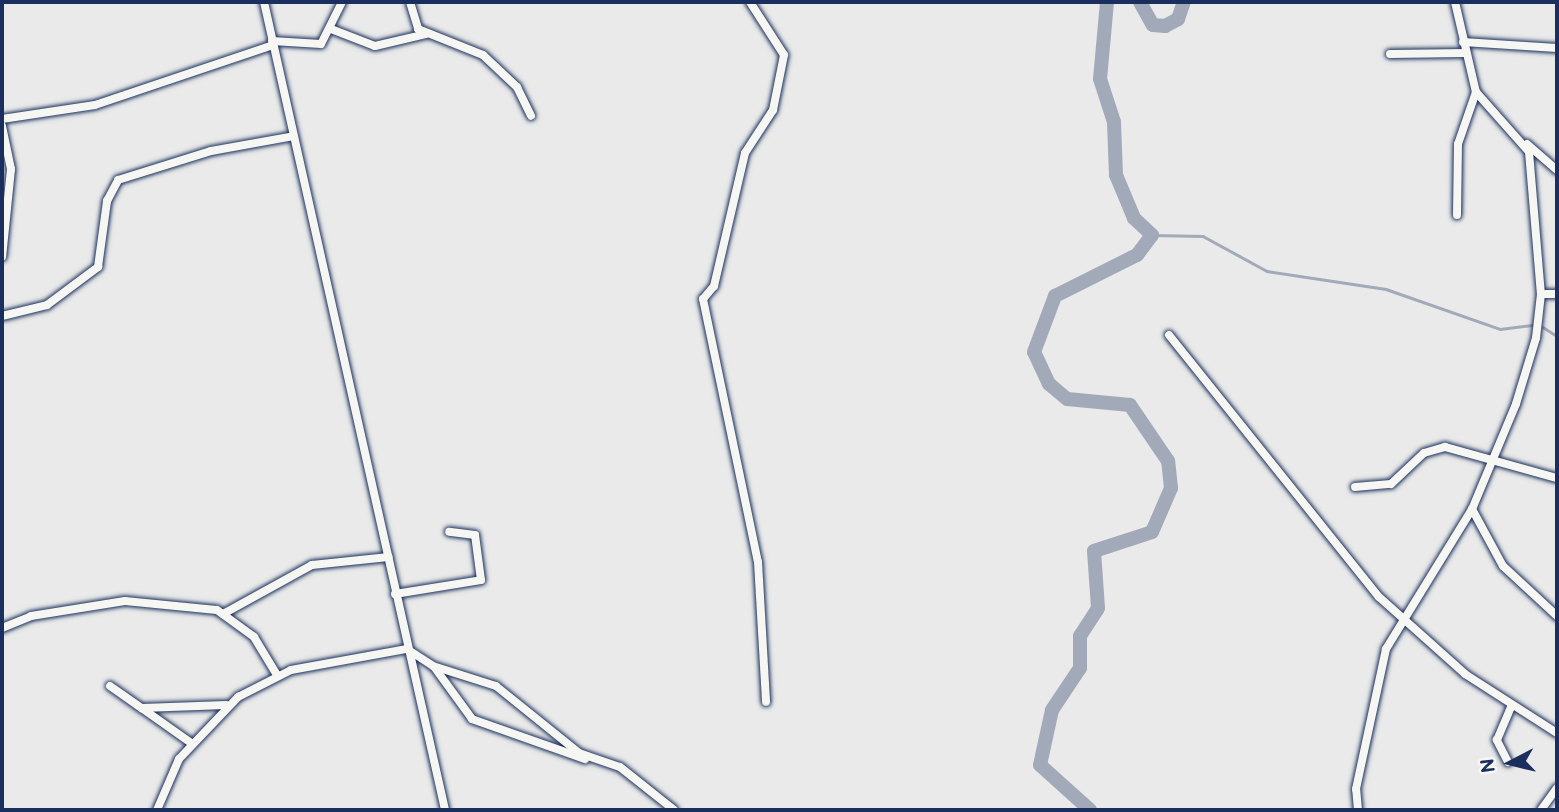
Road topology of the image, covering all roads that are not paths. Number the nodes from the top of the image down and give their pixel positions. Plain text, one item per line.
1 (264, 2) edge
2 (342, 2) edge
3 (410, 2) edge
4 (750, 2) edge
5 (1455, 2) edge
6 (331, 29) junction
7 (426, 34) junction
8 (1462, 42) junction
9 (273, 43) junction
10 (1557, 47) edge
11 (1465, 53) junction
12 (1390, 54) dead end
13 (1476, 92) junction
14 (531, 116) dead end
15 (2, 119) edge
16 (2, 126) edge
17 (293, 136) junction
18 (1522, 140) junction
19 (1557, 170) edge
20 (1457, 215) dead end
21 (2, 257) edge
22 (1541, 294) junction
23 (1557, 294) edge
24 (2, 316) edge
25 (1168, 335) dead end
26 (1489, 455) junction
27 (1557, 478) edge
28 (1355, 488) dead end
29 (1472, 509) junction
30 (449, 532) dead end
31 (389, 557) junction
32 (395, 594) junction
33 (223, 614) junction
34 (1557, 616) edge
35 (1404, 620) junction
36 (2, 628) edge
37 (407, 649) junction
38 (433, 666) junction
39 (277, 675) junction
40 (110, 685) dead end
41 (766, 702) dead end
42 (226, 705) junction
43 (1512, 705) junction
44 (142, 708) junction
45 (1557, 733) edge
46 (191, 743) junction
47 (590, 760) junction
48 (1508, 762) dead end
49 (1557, 788) edge
50 (157, 810) edge
51 (445, 810) edge
52 (674, 810) edge
53 (1358, 810) edge
54 (1541, 810) edge

1 - 9 street
2 - 6 street
3 - 7 street
4 - 41 street
5 - 8 street
6 - 7 street
6 - 9 street
7 - 14 street
8 - 10 street
8 - 11 street
9 - 15 street
9 - 17 street
11 - 12 street
11 - 13 street
13 - 18 street
13 - 20 street
16 - 21 street
17 - 24 street
17 - 31 street
18 - 19 street
18 - 22 street
22 - 23 street
22 - 26 street
25 - 35 street
26 - 27 street
26 - 28 street
26 - 29 street
29 - 34 street
29 - 35 street
30 - 32 street
31 - 32 street
31 - 33 street
32 - 37 street
33 - 36 street
33 - 39 street
35 - 43 street
35 - 53 street
37 - 38 street
37 - 39 street
37 - 51 street
38 - 47 street
38 - 47 street
39 - 42 street
40 - 44 street
42 - 44 street
42 - 46 street
43 - 45 street
43 - 48 street
44 - 46 street
46 - 50 street
47 - 52 street
49 - 54 street

